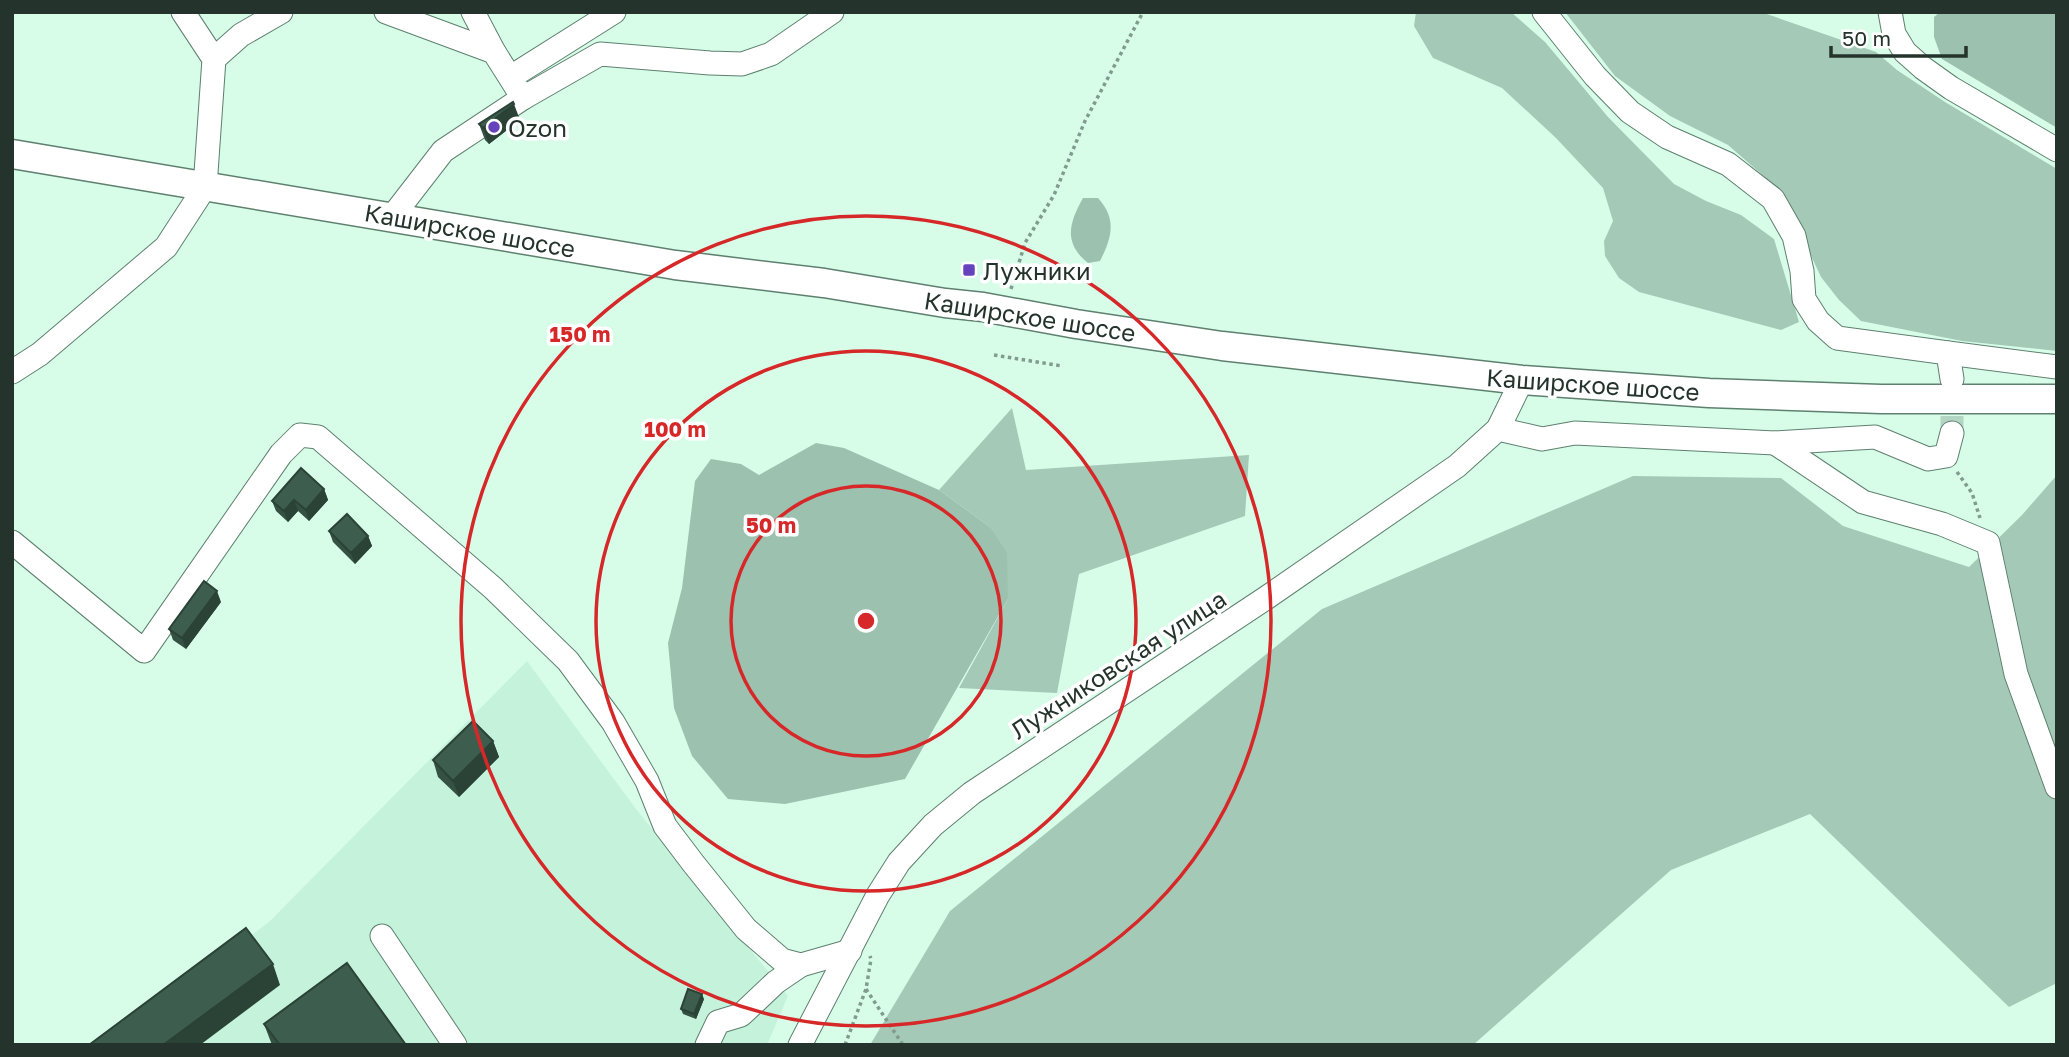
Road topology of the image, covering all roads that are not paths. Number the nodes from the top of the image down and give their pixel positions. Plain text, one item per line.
1 (183, 12) edge
2 (281, 12) edge
3 (386, 12) edge
4 (473, 12) edge
5 (614, 12) edge
6 (832, 12) edge
7 (1544, 12) edge
8 (1890, 12) edge
9 (494, 52) junction
10 (214, 59) junction
11 (510, 77) junction
12 (523, 98) junction
13 (2057, 150) edge
14 (12, 155) edge
15 (205, 187) junction
16 (392, 216) junction
17 (1948, 353) junction
18 (2057, 367) edge
19 (12, 372) edge
20 (1952, 379) tunnel mouth
21 (1522, 380) junction
22 (2057, 399) edge
23 (1499, 429) junction
24 (1952, 433) tunnel mouth
25 (1775, 443) junction
26 (12, 542) edge
27 (2057, 787) edge
28 (382, 936) dead end
29 (855, 941) junction
30 (801, 965) junction
31 (455, 1045) edge
32 (707, 1045) edge
33 (800, 1045) edge

1 - 10 street
2 - 10 street
3 - 9 street
4 - 9 street
5 - 11 street
6 - 12 street
7 - 17 street
8 - 13 street
9 - 11 street
10 - 15 street
11 - 12 street
12 - 16 street
14 - 15 main road, Каширское шоссе
15 - 16 main road, Каширское шоссе
15 - 19 street
16 - 21 main road, Каширское шоссе
17 - 18 street
17 - 20 street
21 - 22 main road, Каширское шоссе
21 - 23 street, Лужниковская улица
23 - 25 street
23 - 29 street, Лужниковская улица
24 - 25 street
25 - 27 street
26 - 30 street
28 - 31 street
29 - 30 street
29 - 33 street, Лужниковская улица
30 - 32 street

